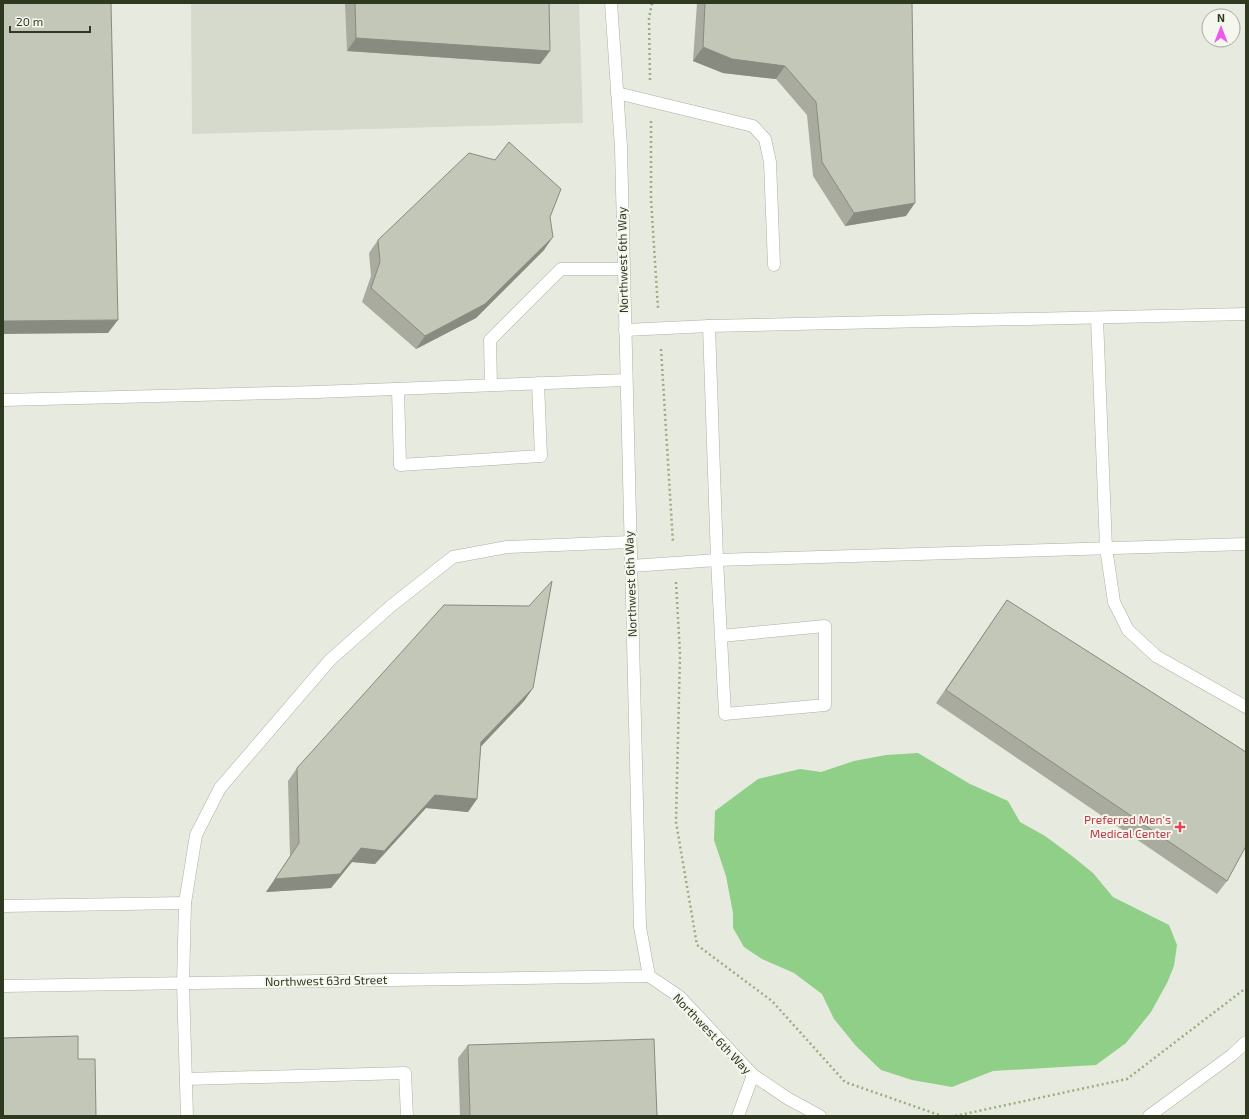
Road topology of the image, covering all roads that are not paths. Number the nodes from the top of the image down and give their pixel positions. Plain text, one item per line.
1 (611, 3) edge
2 (617, 93) junction
3 (774, 265) dead end
4 (623, 269) junction
5 (1246, 314) edge
6 (1097, 318) junction
7 (709, 326) junction
8 (625, 330) junction
9 (626, 380) junction
10 (538, 384) junction
11 (491, 385) junction
12 (398, 389) junction
13 (3, 400) edge
14 (630, 542) junction
15 (1246, 544) edge
16 (1106, 548) junction
17 (717, 560) junction
18 (631, 566) junction
19 (721, 636) junction
20 (1246, 707) edge
21 (185, 903) junction
22 (3, 906) edge
23 (649, 976) junction
24 (183, 984) junction
25 (3, 986) edge
26 (1246, 1042) edge
27 (753, 1075) junction
28 (186, 1079) junction
29 (187, 1116) edge
30 (407, 1116) edge
31 (738, 1116) edge
32 (820, 1116) edge
33 (1149, 1116) edge

1 - 2 street, Northwest 6th Way
2 - 3 street
2 - 4 street, Northwest 6th Way
4 - 8 street, Northwest 6th Way
4 - 11 street
5 - 6 street
6 - 7 street
6 - 16 street
7 - 8 street
7 - 17 street
8 - 9 street, Northwest 6th Way
9 - 10 street
9 - 14 street, Northwest 6th Way
10 - 11 street
10 - 12 street
11 - 12 street
12 - 13 street
14 - 18 street, Northwest 6th Way
14 - 21 street
15 - 16 street
16 - 17 street
16 - 20 street
17 - 18 street
17 - 19 street
18 - 23 street, Northwest 6th Way
19 - 19 street
21 - 22 street
21 - 24 street
23 - 24 street, Northwest 63rd Street
23 - 27 street, Northwest 6th Way
24 - 25 street, Northwest 63rd Street
24 - 28 street
26 - 33 street
27 - 31 street, Northwest 6th Way
27 - 32 street
28 - 29 street
28 - 30 street

